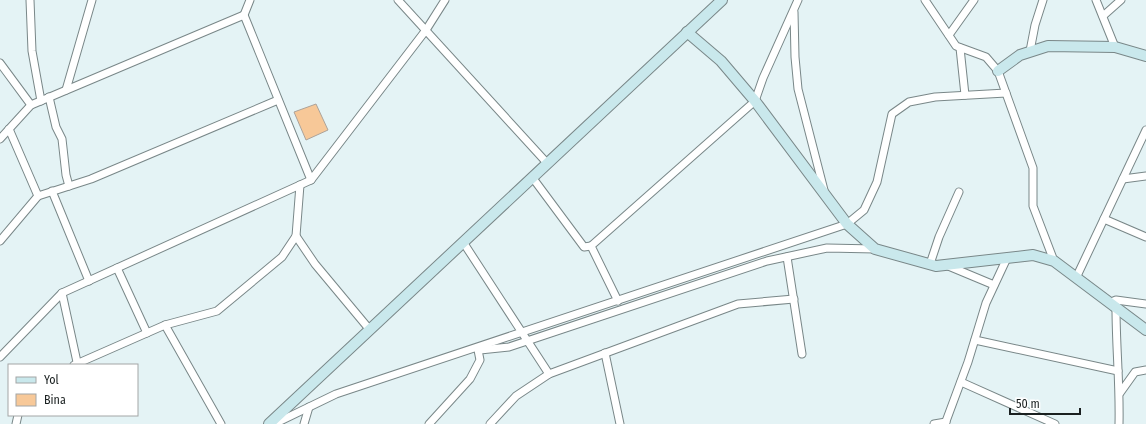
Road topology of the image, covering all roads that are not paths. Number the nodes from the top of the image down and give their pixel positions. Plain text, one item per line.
1 (30, 0) edge
2 (92, 0) edge
3 (250, 0) edge
4 (398, 0) edge
5 (445, 0) edge
6 (722, 0) edge
7 (798, 0) edge
8 (926, 0) edge
9 (974, 0) edge
10 (1043, 0) edge
11 (1096, 0) edge
12 (1121, 0) edge
13 (794, 10) junction
14 (244, 14) junction
15 (1103, 16) junction
16 (426, 30) junction
17 (687, 32) junction
18 (949, 35) junction
19 (1114, 47) junction
20 (960, 48) junction
21 (1030, 52) junction
22 (1146, 56) edge
23 (0, 64) edge
24 (998, 71) junction
25 (66, 90) junction
26 (1006, 93) junction
27 (965, 95) junction
28 (49, 97) junction
29 (278, 100) junction
30 (41, 101) junction
31 (754, 101) junction
32 (31, 105) junction
33 (9, 129) junction
34 (1146, 130) edge
35 (0, 139) edge
36 (547, 163) junction
37 (1146, 176) edge
38 (532, 177) junction
39 (1123, 179) junction
40 (311, 180) junction
41 (300, 184) junction
42 (69, 186) junction
43 (52, 191) junction
44 (959, 192) dead end
45 (825, 194) junction
46 (38, 196) junction
47 (1104, 218) junction
48 (848, 224) junction
49 (296, 236) junction
50 (1146, 237) edge
51 (0, 240) edge
52 (463, 242) junction
53 (591, 246) junction
54 (875, 249) junction
55 (787, 257) junction
56 (1007, 258) junction
57 (1054, 261) junction
58 (930, 264) junction
59 (946, 265) junction
60 (116, 268) junction
61 (1076, 278) junction
62 (89, 281) junction
63 (994, 285) junction
64 (62, 293) junction
65 (794, 299) junction
66 (618, 301) junction
67 (1146, 304) edge
68 (1112, 306) junction
69 (165, 325) junction
70 (370, 330) junction
71 (1146, 330) edge
72 (147, 333) junction
73 (522, 333) junction
74 (528, 340) junction
75 (975, 340) junction
76 (478, 350) junction
77 (464, 352) junction
78 (605, 354) junction
79 (802, 354) dead end
80 (0, 357) edge
81 (76, 364) edge
82 (1146, 370) edge
83 (1118, 371) junction
84 (549, 374) junction
85 (961, 382) junction
86 (1120, 393) junction
87 (310, 407) junction
88 (946, 423) edge
89 (221, 424) edge
90 (269, 424) edge
91 (274, 424) edge
92 (304, 424) edge
93 (429, 424) edge
94 (490, 424) edge
95 (620, 424) edge
96 (934, 424) edge
97 (1055, 424) edge
98 (1119, 424) edge

1 - 30 street
2 - 25 street
3 - 14 street
4 - 16 street
5 - 16 street
6 - 17 street
7 - 13 street
8 - 18 street
9 - 18 street
10 - 21 street
11 - 15 street
12 - 15 street
13 - 31 street
13 - 45 street
14 - 25 street
14 - 29 street
15 - 19 street
16 - 36 street
16 - 40 street
17 - 31 street
17 - 36 street
18 - 20 street
19 - 21 street
19 - 22 street
20 - 24 street
20 - 27 street
21 - 24 street
23 - 32 street
24 - 26 street
25 - 28 street
26 - 27 street
26 - 57 street
27 - 48 street
28 - 30 street
28 - 42 street
29 - 40 street
29 - 42 street
30 - 32 street
31 - 45 street
31 - 53 street
32 - 33 street
33 - 35 street
33 - 46 street
34 - 39 street
36 - 38 street
37 - 39 street
38 - 52 street
38 - 53 street
39 - 47 street
40 - 41 street
41 - 49 street
41 - 60 street
42 - 43 street
43 - 46 street
43 - 62 street
44 - 58 street
45 - 48 street
46 - 51 street
47 - 50 street
47 - 61 street
48 - 54 street
48 - 66 street
49 - 69 street
49 - 70 street
52 - 70 street
52 - 73 street
53 - 66 street
54 - 55 street
54 - 58 street
55 - 65 street
55 - 74 street
56 - 57 street
56 - 59 street
56 - 63 street
57 - 61 street
58 - 59 street
59 - 63 street
60 - 62 street
60 - 72 street
61 - 68 street
62 - 64 street
63 - 75 street
64 - 80 street
64 - 81 street
65 - 78 street
65 - 79 street
66 - 73 street
67 - 68 street
68 - 71 street
68 - 83 street
69 - 72 street
69 - 89 street
70 - 90 street
72 - 81 street
73 - 74 street
73 - 77 street
74 - 76 street
74 - 84 street
75 - 83 street
75 - 85 street
76 - 77 street
76 - 93 street
77 - 87 street
78 - 84 street
78 - 95 street
82 - 86 street
83 - 86 street
84 - 94 street
85 - 88 street
85 - 97 street
86 - 98 street
87 - 91 street
87 - 92 street
88 - 96 street

